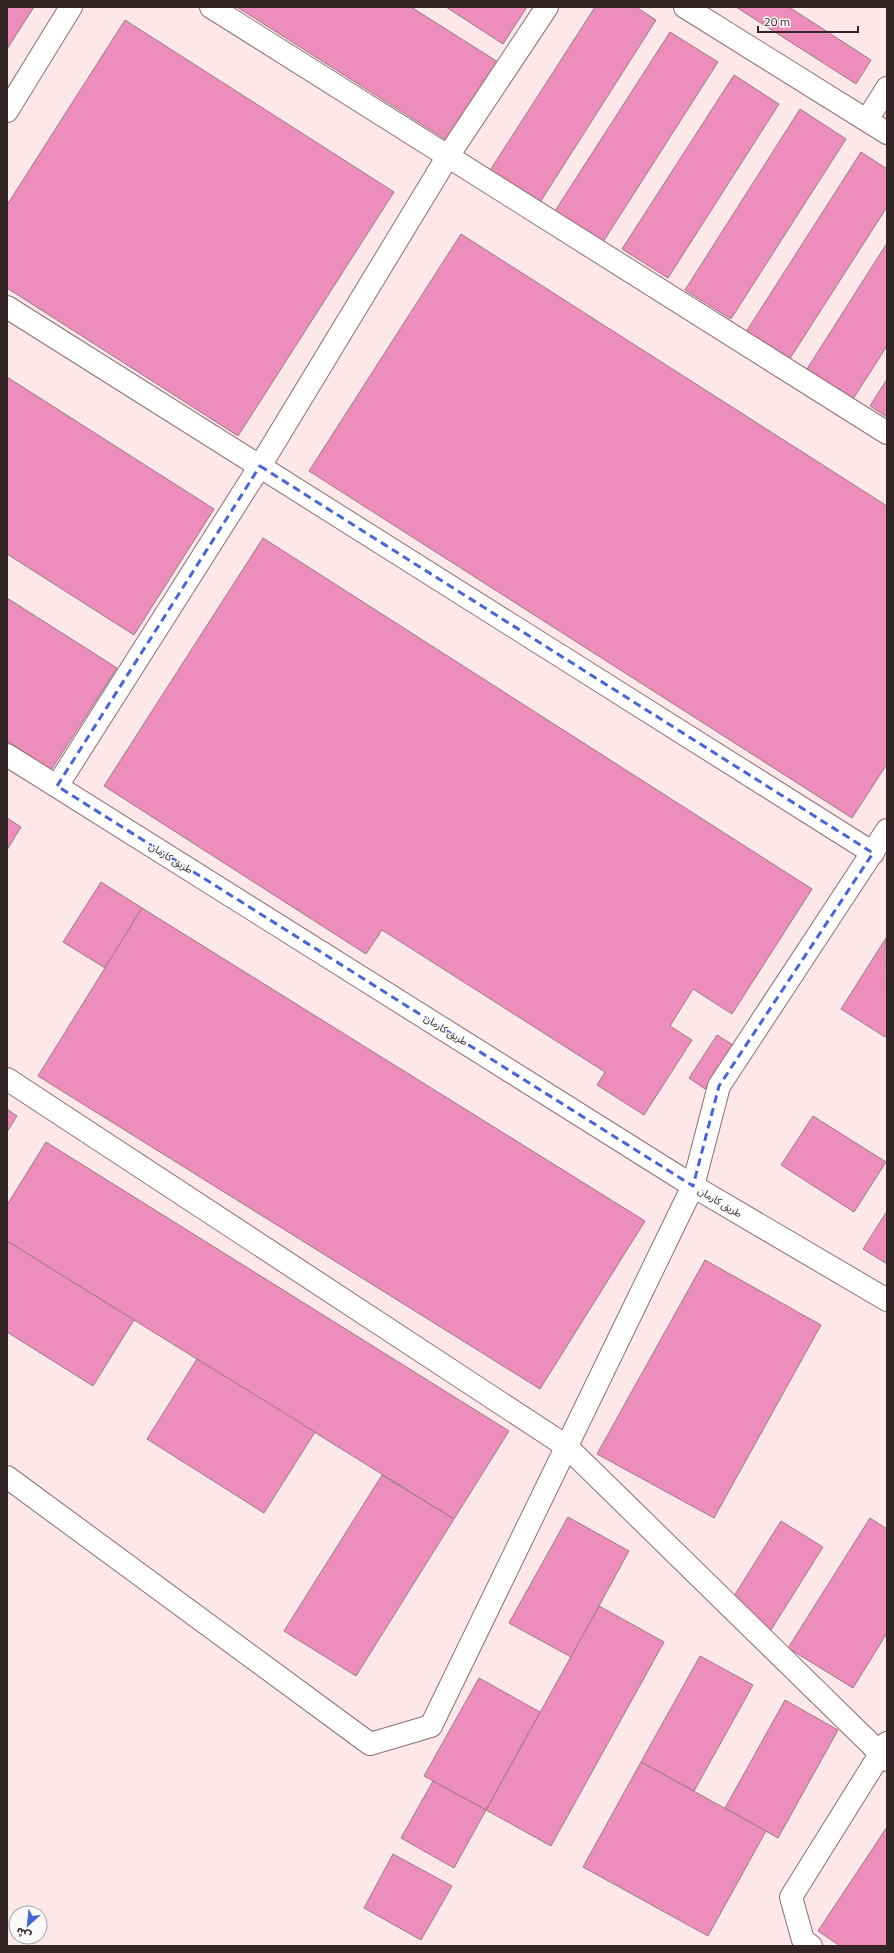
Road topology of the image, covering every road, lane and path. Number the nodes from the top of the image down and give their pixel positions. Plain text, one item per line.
1 (70, 7) edge
2 (211, 7) edge
3 (547, 7) edge
4 (685, 7) edge
5 (887, 88) edge
6 (7, 111) edge
7 (867, 120) junction
8 (887, 133) edge
9 (448, 156) junction
10 (7, 307) edge
11 (887, 434) edge
12 (260, 466) junction
13 (7, 755) edge
14 (57, 786) junction
15 (887, 830) edge
16 (873, 853) junction
17 (7, 1079) edge
18 (693, 1186) junction
19 (887, 1300) edge
20 (566, 1446) junction
21 (7, 1476) edge
22 (885, 1752) edge
23 (811, 1946) edge

1 - 6 street
2 - 9 street
3 - 9 street
4 - 7 street
5 - 7 street
7 - 8 street
9 - 11 street
9 - 12 street
10 - 12 street
12 - 14 street
12 - 16 street
13 - 14 street, طريق كارمان
14 - 18 street, طريق كارمان
15 - 16 street
16 - 18 street
17 - 20 street
18 - 19 street, طريق كارمان
18 - 20 street
20 - 21 street
20 - 22 street
22 - 23 street

